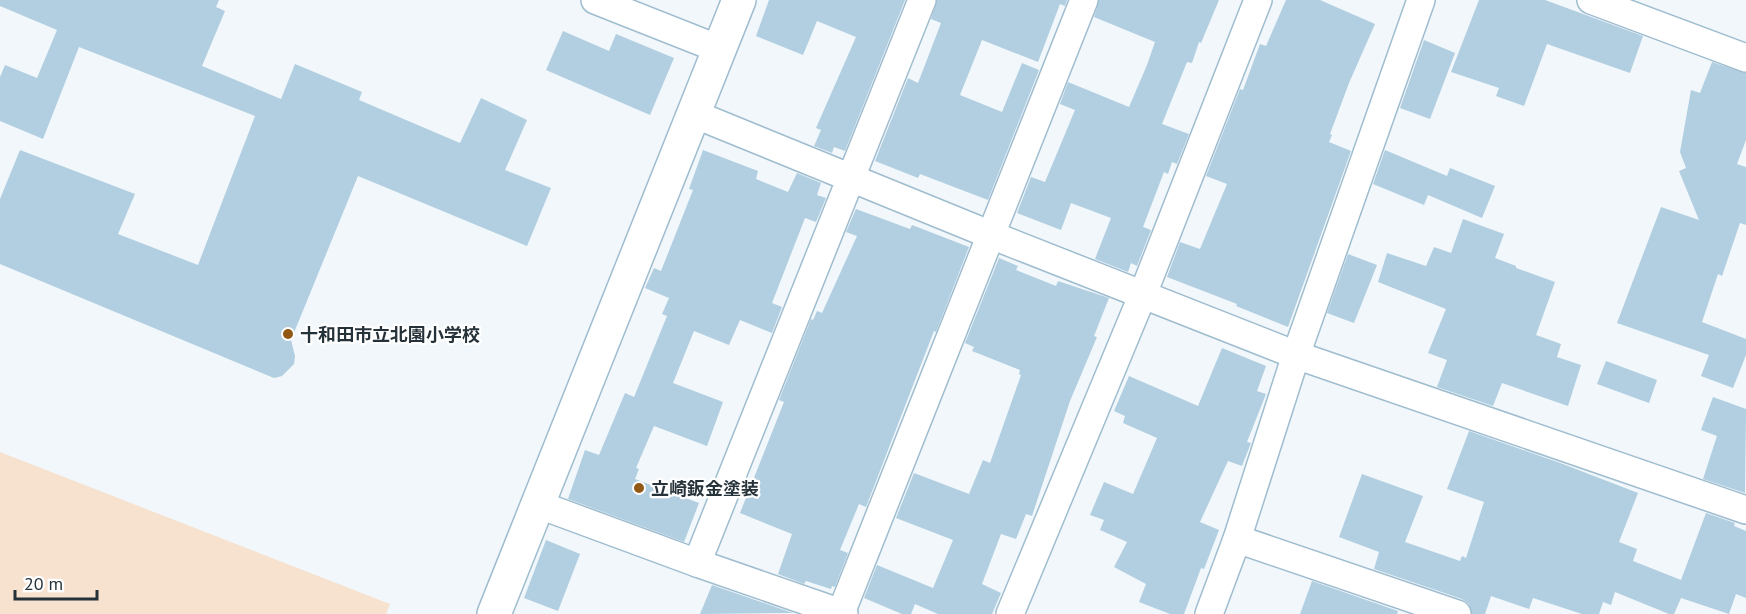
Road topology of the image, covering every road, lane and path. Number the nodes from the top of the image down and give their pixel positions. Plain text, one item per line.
1 (739, 0) edge
2 (922, 0) edge
3 (1084, 0) edge
4 (1258, 0) edge
5 (1421, 0) edge
6 (1591, 0) edge
7 (600, 1) edge
8 (719, 49) junction
9 (1746, 58) edge
10 (694, 114) junction
11 (850, 178) junction
12 (990, 235) junction
13 (1143, 294) junction
14 (1296, 355) junction
15 (537, 504) junction
16 (1746, 510) edge
17 (1237, 539) junction
18 (697, 563) junction
19 (494, 614) edge
20 (842, 614) edge
21 (1010, 614) edge
22 (1209, 614) edge
23 (1457, 614) edge

1 - 8 street
2 - 11 street
3 - 12 street
4 - 13 street
5 - 14 street
6 - 9 street
7 - 8 street
8 - 10 street
10 - 11 street
10 - 15 street
11 - 12 street
11 - 18 street
12 - 13 street
12 - 20 street
13 - 14 street
13 - 21 street
14 - 16 street
14 - 17 street
15 - 18 street
15 - 19 street
17 - 22 street
17 - 23 street
18 - 20 street

